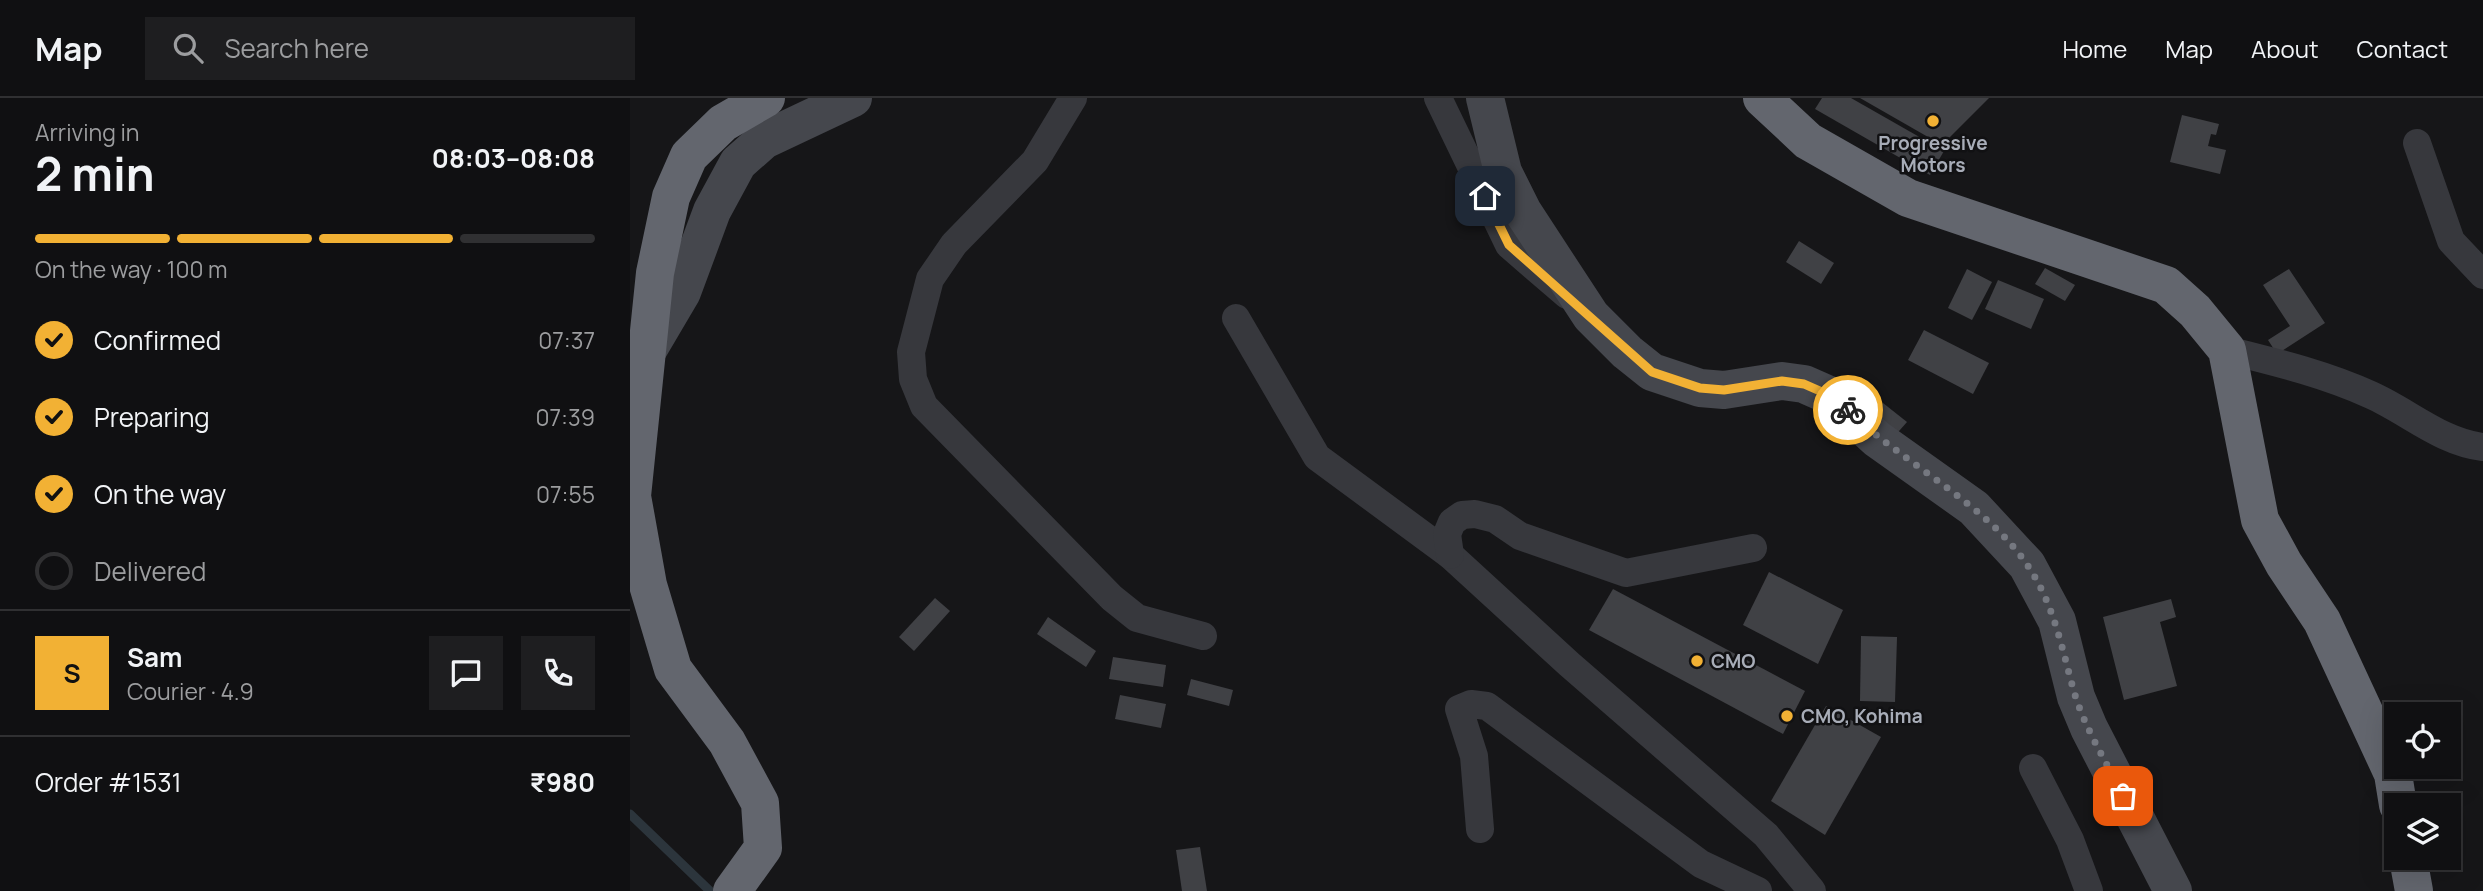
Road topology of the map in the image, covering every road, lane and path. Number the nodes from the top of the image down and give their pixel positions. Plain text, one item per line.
1 (766, 98) edge
2 (853, 98) edge
3 (1073, 98) edge
4 (1438, 98) edge
5 (1485, 98) edge
6 (1762, 98) edge
7 (2417, 143) dead end
8 (2483, 275) edge
9 (1591, 316) junction
10 (1237, 318) dead end
11 (649, 348) junction
12 (2227, 350) junction
13 (2483, 447) edge
14 (1753, 548) dead end
15 (1450, 555) junction
16 (1203, 636) dead end
17 (2033, 768) dead end
18 (2396, 793) edge
19 (1480, 829) dead end
20 (2410, 870) edge
21 (732, 891) edge
22 (1758, 891) edge
23 (1812, 891) edge
24 (2089, 891) edge
25 (2173, 891) edge
26 (2414, 891) edge

1 - 11 highway
2 - 11 street
3 - 16 street
4 - 9 street
5 - 9 street
6 - 12 highway
7 - 8 street
9 - 25 street
10 - 15 street
11 - 21 highway
12 - 13 street
12 - 18 highway
14 - 15 street
15 - 23 street
17 - 24 street
19 - 22 street
20 - 26 highway

